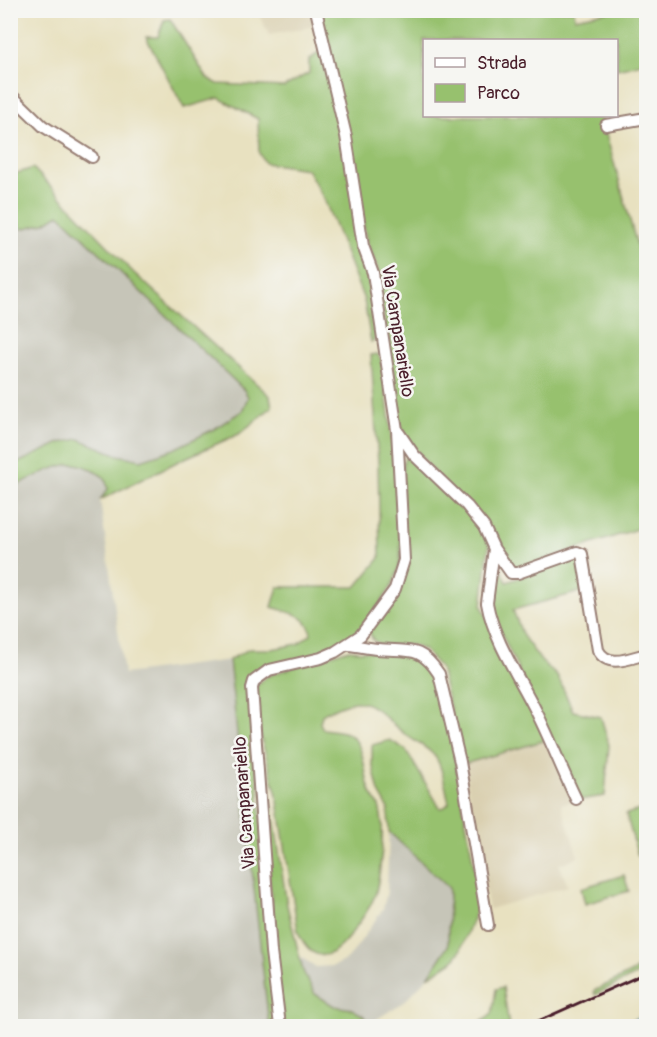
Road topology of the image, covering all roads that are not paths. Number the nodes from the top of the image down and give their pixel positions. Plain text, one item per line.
1 (316, 10) edge
2 (10, 94) edge
3 (646, 118) edge
4 (606, 125) dead end
5 (92, 157) dead end
6 (397, 430) junction
7 (494, 549) junction
8 (349, 645) junction
9 (646, 654) edge
10 (576, 799) dead end
11 (488, 925) dead end
12 (280, 1026) edge

1 - 6 street, Via Campanariello
2 - 5 street
3 - 4 street
6 - 7 street
6 - 8 street, Via Campanariello
7 - 9 street
7 - 10 street
8 - 11 street
8 - 12 street, Via Campanariello

